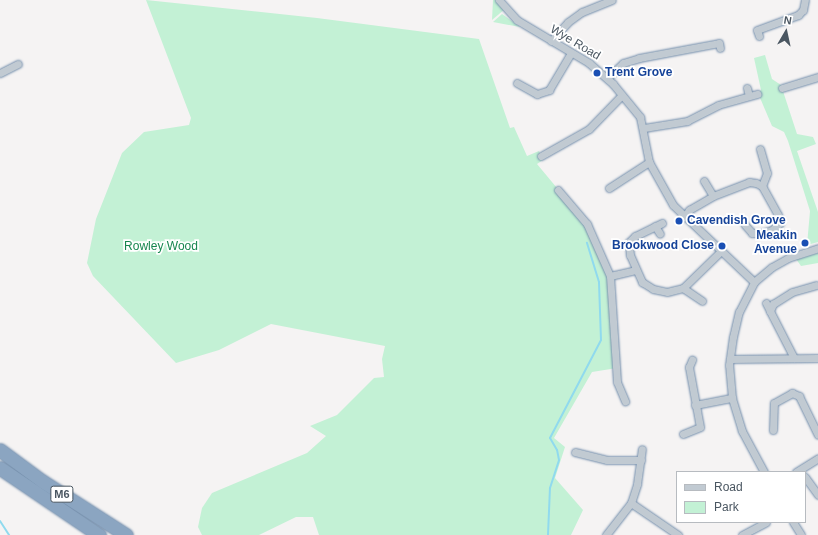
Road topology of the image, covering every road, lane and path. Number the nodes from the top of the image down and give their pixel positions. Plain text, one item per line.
1 (499, 0) edge
2 (612, 0) edge
3 (805, 0) edge
4 (760, 30) dead end
5 (551, 41) junction
6 (720, 48) dead end
7 (571, 52) junction
8 (18, 64) dead end
9 (0, 73) edge
10 (818, 77) edge
11 (607, 78) junction
12 (789, 78) dead end
13 (517, 83) dead end
14 (790, 86) junction
15 (747, 88) dead end
16 (782, 88) dead end
17 (622, 95) junction
18 (644, 128) junction
19 (760, 149) dead end
20 (541, 156) dead end
21 (649, 162) junction
22 (704, 181) dead end
23 (762, 186) junction
24 (609, 188) dead end
25 (558, 190) dead end
26 (713, 196) junction
27 (684, 218) junction
28 (662, 223) dead end
29 (745, 225) dead end
30 (655, 226) junction
31 (660, 234) dead end
32 (818, 248) edge
33 (720, 252) junction
34 (636, 270) junction
35 (610, 276) junction
36 (754, 282) junction
37 (816, 285) dead end
38 (684, 288) junction
39 (702, 301) dead end
40 (766, 303) dead end
41 (770, 310) junction
42 (794, 358) junction
43 (818, 358) edge
44 (730, 359) junction
45 (692, 360) dead end
46 (732, 398) junction
47 (625, 401) dead end
48 (694, 405) junction
49 (773, 430) dead end
50 (683, 434) dead end
51 (818, 435) edge
52 (642, 449) dead end
53 (0, 450) edge
54 (575, 452) dead end
55 (818, 458) edge
56 (641, 460) junction
57 (0, 468) edge
58 (763, 471) edge
59 (799, 471) edge
60 (806, 478) edge
61 (818, 495) edge
62 (630, 503) junction
63 (794, 523) edge
64 (752, 525) edge
65 (99, 535) edge
66 (126, 535) edge
67 (606, 535) edge
68 (678, 535) edge
69 (742, 535) edge
70 (801, 535) edge

1 - 5 street, Wye Road
2 - 5 street
3 - 4 street
5 - 7 street, Wye Road
6 - 11 street
7 - 11 street, Wye Road
7 - 13 street
8 - 9 street
10 - 14 street
11 - 17 street, Wye Road
12 - 14 street
14 - 16 street
15 - 18 street
17 - 18 street, Wye Road
17 - 20 street
18 - 21 street, Wye Road
19 - 23 street
21 - 24 street
21 - 27 street, Wye Road
22 - 26 street
23 - 26 street
23 - 29 street
25 - 35 street
26 - 27 street
27 - 33 street, Wye Road
28 - 30 street
30 - 31 street
30 - 34 street
32 - 36 street
33 - 36 street, Wye Road
33 - 38 street
34 - 35 street
34 - 38 street
35 - 47 street
36 - 44 street
37 - 41 street
38 - 39 street
40 - 41 street
41 - 42 street
42 - 43 street
42 - 44 street
44 - 46 street
45 - 48 street
46 - 48 street
46 - 58 street
48 - 50 street
49 - 51 street
52 - 56 street
53 - 66 highway, M6
54 - 56 street
55 - 59 street
56 - 62 street
57 - 65 highway, M6
60 - 61 street
62 - 67 street
62 - 68 street
63 - 70 street
64 - 69 street

